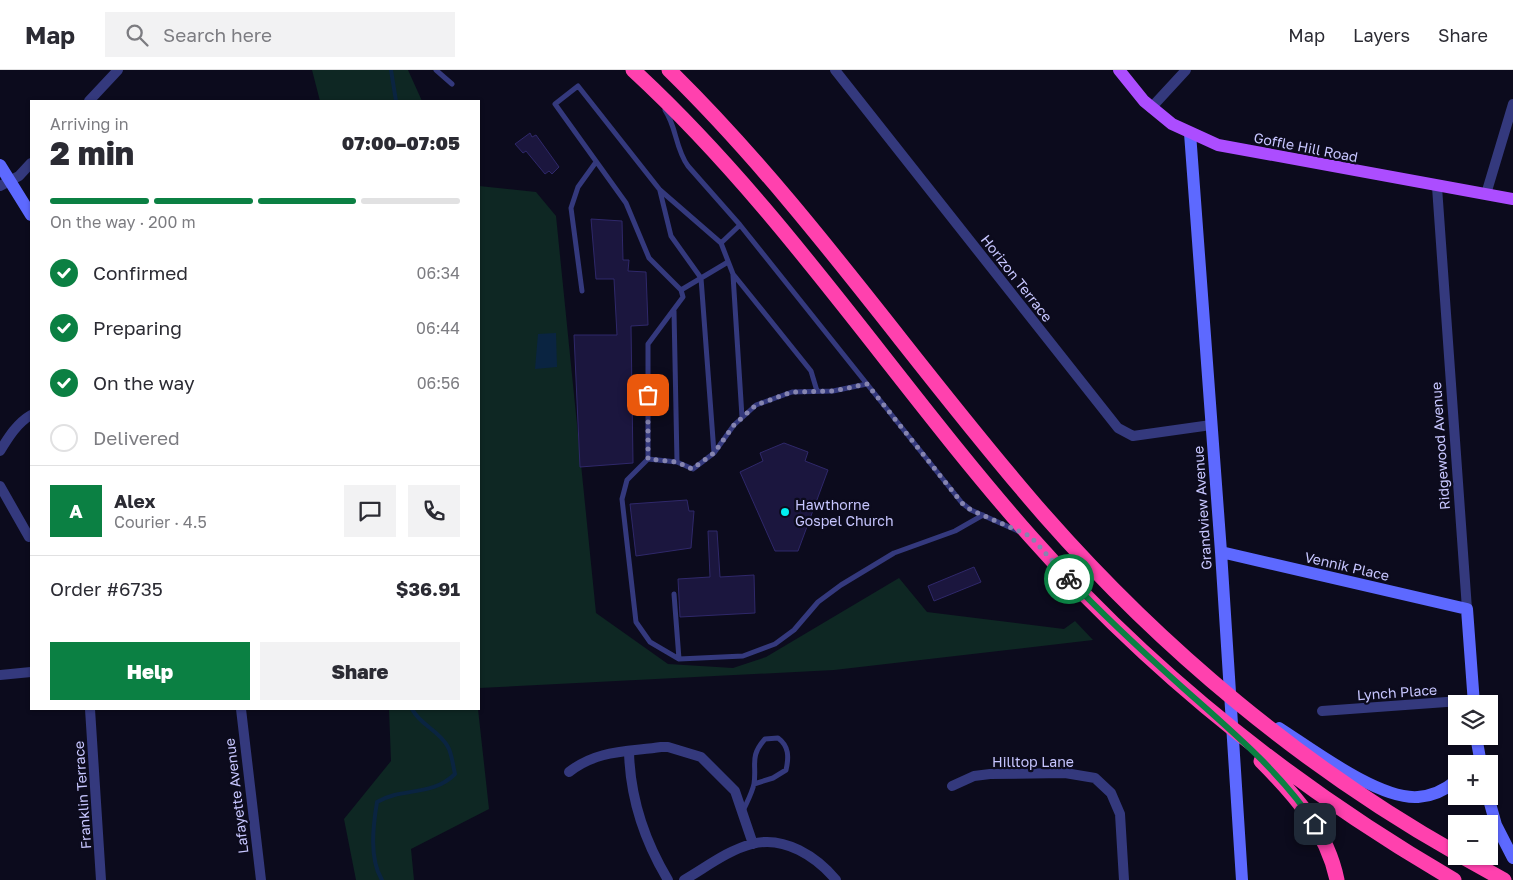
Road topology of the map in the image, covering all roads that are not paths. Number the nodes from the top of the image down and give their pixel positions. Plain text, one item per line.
1 (118, 70) edge
2 (436, 70) edge
3 (668, 70) edge
4 (835, 70) edge
5 (1119, 70) edge
6 (1186, 70) edge
7 (636, 73) edge
8 (452, 84) dead end
9 (90, 100) edge
10 (1513, 104) edge
11 (1151, 108) junction
12 (1190, 133) junction
13 (596, 162) junction
14 (30, 164) edge
15 (0, 165) edge
16 (5, 184) edge
17 (1437, 186) junction
18 (660, 190) junction
19 (1486, 194) junction
20 (1513, 199) edge
21 (30, 214) edge
22 (740, 224) junction
23 (722, 243) junction
24 (728, 262) junction
25 (733, 274) junction
26 (701, 278) junction
27 (681, 290) junction
28 (582, 291) dead end
29 (674, 311) junction
30 (867, 384) junction
31 (817, 391) junction
32 (30, 416) edge
33 (742, 418) junction
34 (1211, 424) junction
35 (0, 452) edge
36 (714, 453) junction
37 (648, 459) junction
38 (677, 462) junction
39 (0, 486) edge
40 (984, 516) junction
41 (1030, 536) junction
42 (29, 537) dead end
43 (1221, 552) junction
44 (674, 594) dead end
45 (1467, 609) junction
46 (679, 658) junction
47 (30, 672) edge
48 (0, 675) edge
49 (1473, 695) edge
50 (1236, 701) junction
51 (1448, 703) edge
52 (90, 710) edge
53 (241, 710) edge
54 (1322, 710) dead end
55 (1218, 717) junction
56 (629, 751) junction
57 (569, 772) dead end
58 (754, 784) junction
59 (952, 786) dead end
60 (1448, 787) edge
61 (1490, 805) edge
62 (742, 813) junction
63 (753, 844) junction
64 (1448, 849) edge
65 (1513, 858) edge
66 (1477, 865) edge
67 (101, 880) edge
68 (261, 880) edge
69 (668, 880) edge
70 (684, 880) edge
71 (836, 880) edge
72 (1124, 880) edge
73 (1242, 880) edge
74 (1337, 880) edge
75 (1454, 880) edge
76 (1504, 880) edge

1 - 9 street
2 - 8 lane
3 - 50 highway
4 - 34 street, Horizon Terrace
5 - 11 main road, Goffle Hill Road
6 - 11 street
7 - 22 lane
7 - 41 highway
10 - 19 street
11 - 12 main road, Goffle Hill Road
12 - 17 main road, Goffle Hill Road
12 - 34 street, Grandview Avenue
13 - 18 lane
13 - 27 lane
13 - 28 lane
14 - 16 street
15 - 16 street
16 - 21 street
17 - 19 main road, Goffle Hill Road
17 - 45 street, Ridgewood Avenue
18 - 23 lane
18 - 26 lane
19 - 20 main road, Goffle Hill Road
22 - 23 lane
22 - 30 lane
23 - 24 lane
24 - 25 lane
24 - 26 lane
25 - 31 lane
25 - 33 lane
26 - 27 lane
26 - 36 lane
27 - 29 lane
29 - 37 lane
29 - 38 lane
30 - 31 lane
30 - 40 lane
31 - 33 lane
32 - 35 street
33 - 36 lane
34 - 43 street, Grandview Avenue
36 - 38 lane
37 - 38 lane
37 - 46 lane
39 - 42 street
40 - 41 lane
40 - 46 lane
41 - 55 highway
43 - 45 street, Vennik Place
43 - 73 street, Grandview Avenue
44 - 46 lane
45 - 49 street, Ridgewood Avenue
47 - 48 street
50 - 60 street
50 - 64 highway
51 - 54 street, Lynch Place
52 - 67 street, Franklin Terrace
53 - 68 street, Lafayette Avenue
55 - 74 highway
55 - 75 highway
56 - 57 street
56 - 62 street
56 - 69 street
58 - 58 lane
58 - 62 lane
59 - 72 street, Hilltop Lane
61 - 65 street
62 - 63 street
63 - 70 street
63 - 71 street
66 - 76 highway

